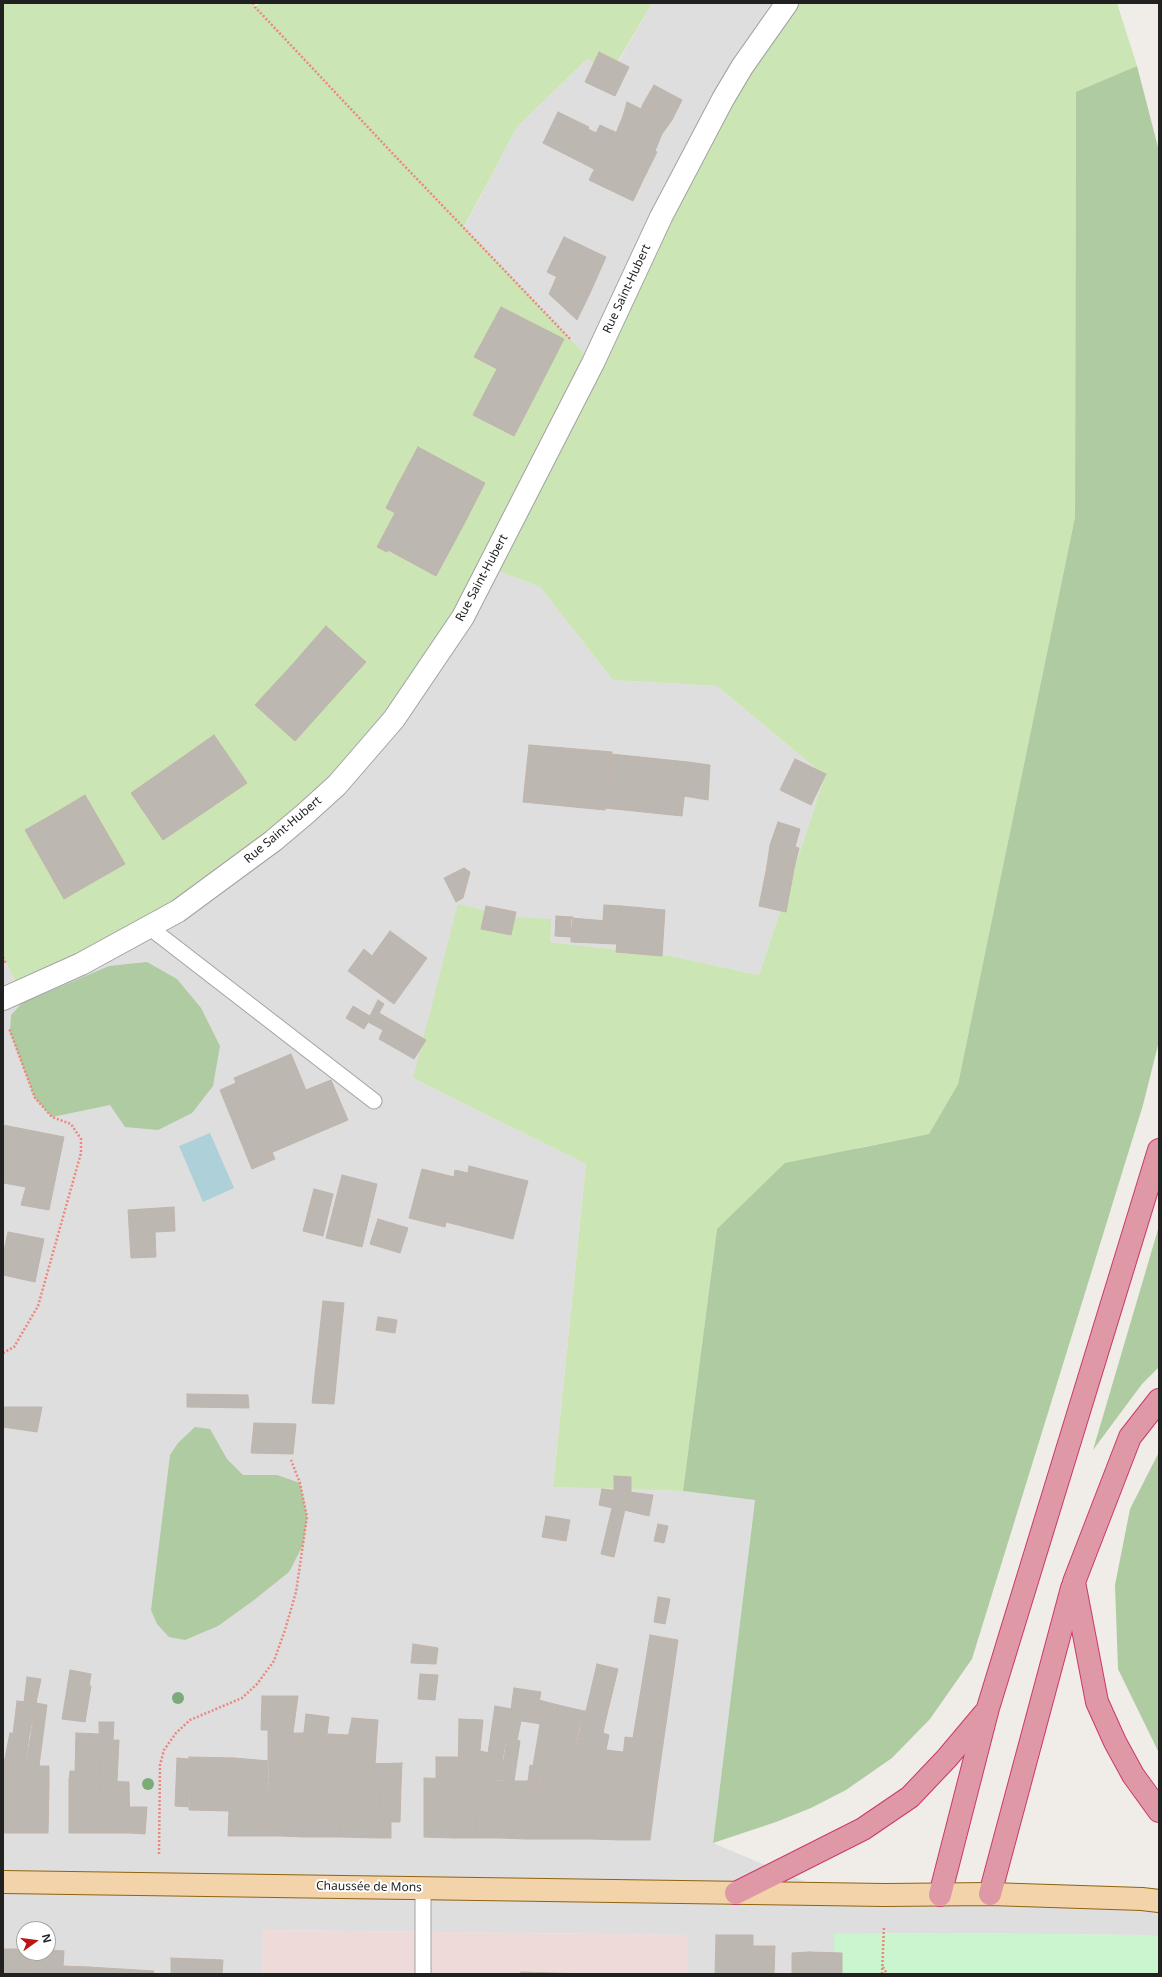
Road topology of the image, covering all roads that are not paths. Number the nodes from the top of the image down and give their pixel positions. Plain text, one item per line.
1 (788, 3) edge
2 (149, 926) junction
3 (3, 999) edge
4 (374, 1101) dead end
5 (1159, 1150) edge
6 (1159, 1400) edge
7 (1074, 1582) junction
8 (988, 1708) junction
9 (1159, 1811) edge
10 (3, 1882) edge
11 (423, 1888) junction
12 (736, 1893) junction
13 (940, 1894) junction
14 (990, 1894) junction
15 (1159, 1902) edge
16 (423, 1974) edge

1 - 2 street, Rue Saint-Hubert
2 - 3 street, Rue Saint-Hubert
2 - 4 lane
5 - 8 highway
6 - 7 highway
7 - 9 highway
7 - 14 highway
8 - 12 highway
8 - 13 highway
10 - 11 main road, Chaussée de Mons
11 - 12 main road, Chaussée de Mons
11 - 16 lane
12 - 13 main road, Chaussée de Mons
13 - 14 main road, Chaussée de Mons
14 - 15 main road, Chaussée de Mons

